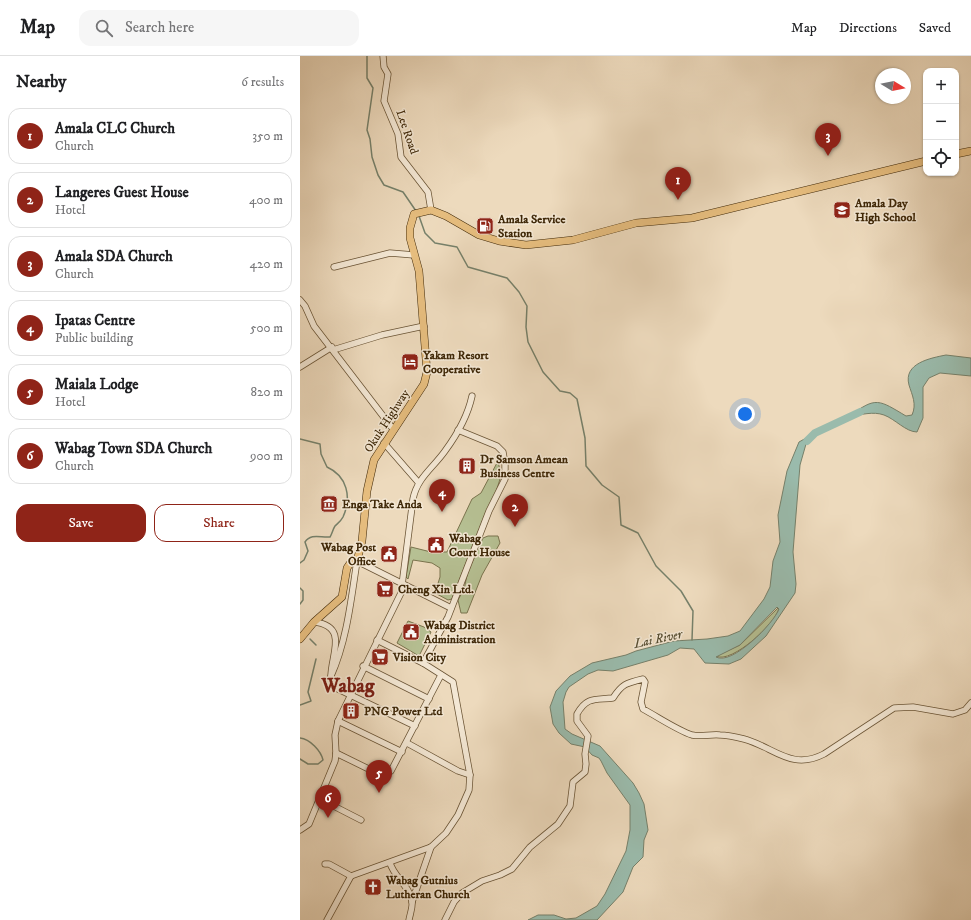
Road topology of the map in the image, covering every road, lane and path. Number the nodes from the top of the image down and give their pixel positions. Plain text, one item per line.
1 (383, 56) edge
2 (971, 151) edge
3 (959, 153) edge
4 (923, 162) edge
5 (428, 210) junction
6 (414, 255) junction
7 (334, 267) dead end
8 (300, 300) edge
9 (424, 326) junction
10 (332, 348) junction
11 (300, 367) edge
12 (472, 396) dead end
13 (393, 428) junction
14 (458, 430) junction
15 (384, 443) junction
16 (418, 482) junction
17 (357, 561) junction
18 (402, 583) junction
19 (451, 608) junction
20 (314, 622) junction
21 (300, 639) edge
22 (377, 640) junction
23 (423, 663) junction
24 (363, 666) junction
25 (441, 675) junction
26 (331, 676) junction
27 (350, 694) junction
28 (429, 699) junction
29 (971, 703) edge
30 (338, 720) junction
31 (415, 726) junction
32 (407, 743) junction
33 (402, 752) junction
34 (336, 753) junction
35 (470, 775) junction
36 (320, 799) junction
37 (361, 820) dead end
38 (300, 830) edge
39 (431, 847) junction
40 (390, 863) junction
41 (325, 864) dead end
42 (351, 876) junction
43 (412, 902) junction
44 (327, 920) edge
45 (409, 920) edge
46 (445, 920) edge

1 - 5 street, Lee Road
2 - 3 main road
4 - 5 main road
5 - 6 main road, Okuk Highway
6 - 7 street
6 - 9 main road, Okuk Highway
8 - 10 street
9 - 10 street
9 - 13 main road, Okuk Highway
10 - 11 street
10 - 13 street
12 - 14 street
13 - 15 main road, Okuk Highway
14 - 16 street
14 - 19 street
15 - 16 street
15 - 17 main road, Okuk Highway
16 - 18 street
17 - 18 street
17 - 20 main road, Okuk Highway
17 - 26 street
18 - 19 street
18 - 22 street
19 - 23 street
20 - 21 main road, Okuk Highway
20 - 26 street
22 - 23 street
22 - 24 street
23 - 25 street
24 - 27 street
24 - 28 street
25 - 28 street
25 - 35 street
26 - 27 street
27 - 30 street
27 - 31 street
28 - 31 street
29 - 46 street
30 - 33 street
30 - 34 street
31 - 32 street
32 - 33 street
32 - 35 street
33 - 34 street
34 - 36 street
35 - 39 street
36 - 37 street
36 - 38 street
39 - 40 street
39 - 43 street
40 - 42 street
40 - 43 street
41 - 42 street
42 - 44 street
43 - 45 street

